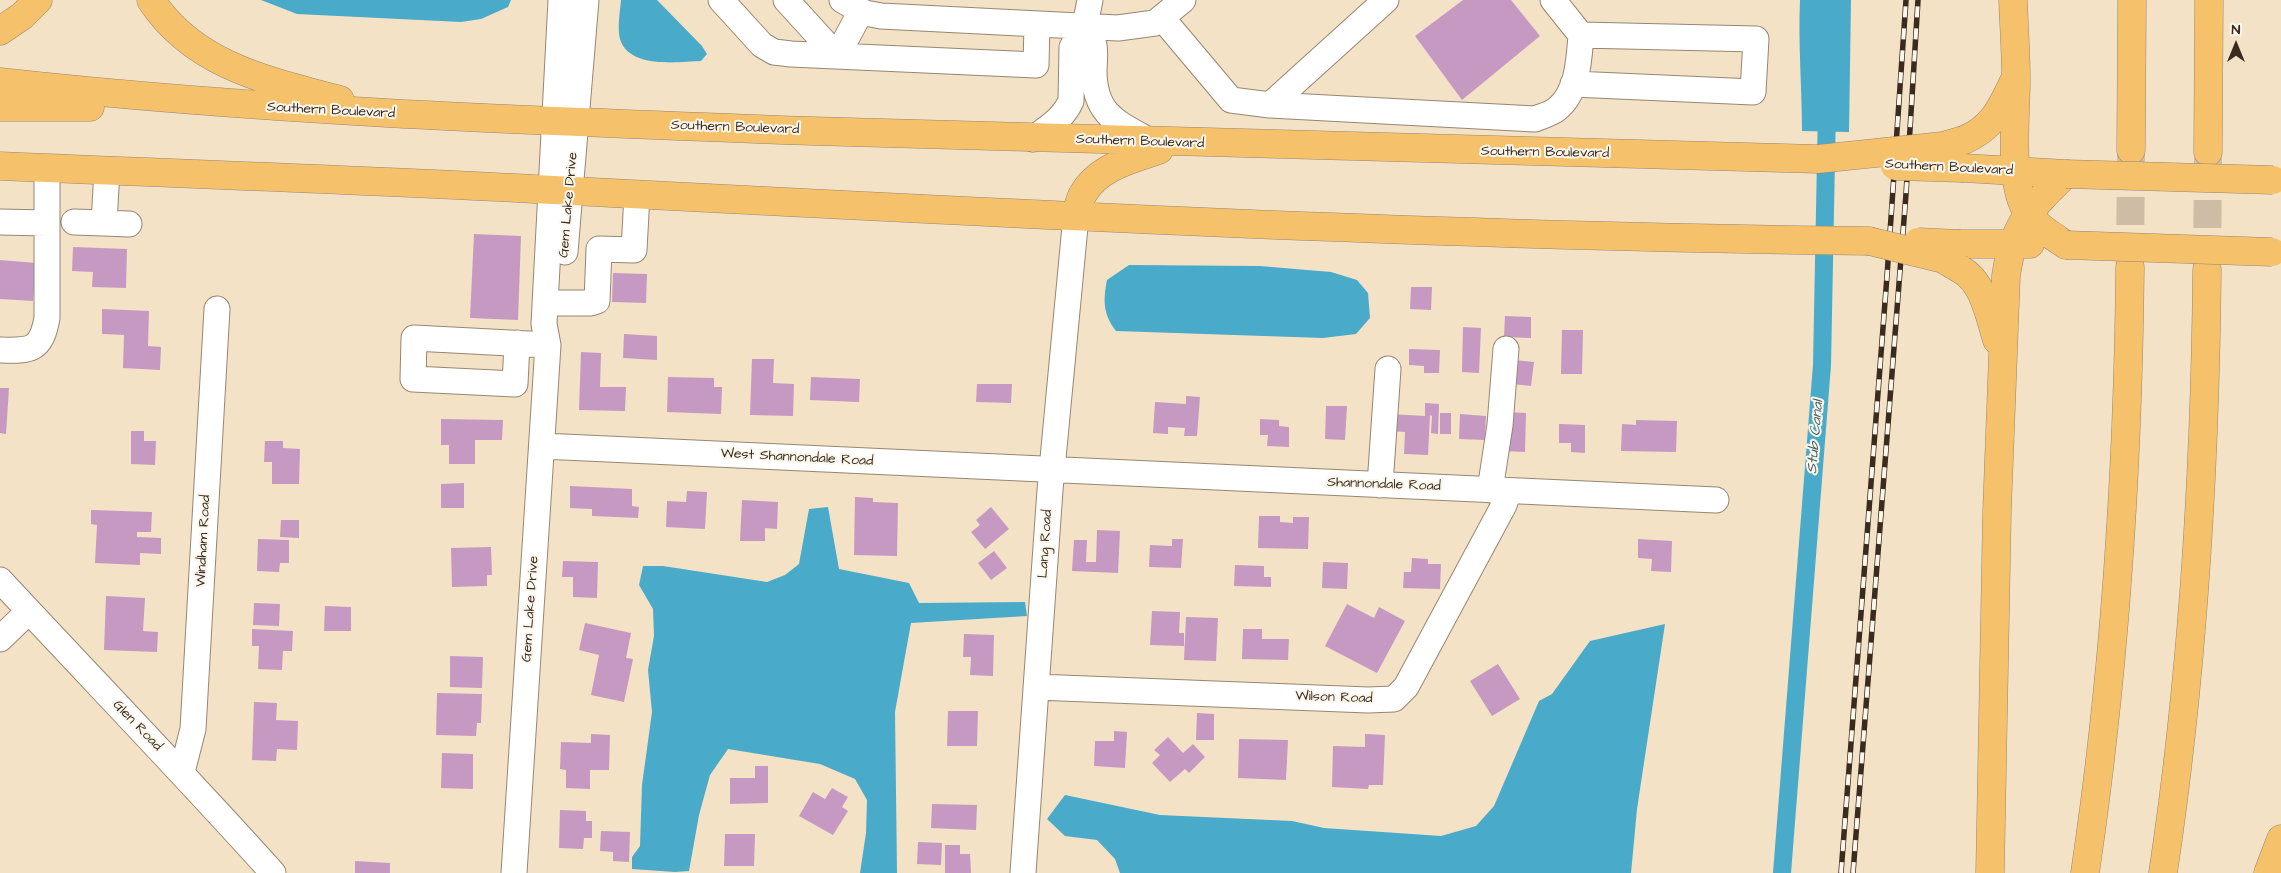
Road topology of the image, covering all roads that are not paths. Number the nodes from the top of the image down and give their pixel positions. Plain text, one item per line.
1 (38, 0) edge
2 (151, 0) edge
3 (562, 0) edge
4 (586, 0) edge
5 (721, 0) edge
6 (786, 0) edge
7 (1090, 0) edge
8 (1183, 0) edge
9 (1386, 0) edge
10 (1553, 0) edge
11 (2013, 0) edge
12 (2132, 0) edge
13 (2210, 0) edge
14 (851, 5) edge
15 (1162, 18) junction
16 (1037, 24) junction
17 (1085, 26) junction
18 (0, 31) edge
19 (1582, 35) junction
20 (837, 56) junction
21 (2016, 78) junction
22 (0, 82) edge
23 (1573, 84) junction
24 (239, 105) junction
25 (1270, 105) junction
26 (0, 107) edge
27 (392, 115) junction
28 (566, 123) junction
29 (1033, 139) junction
30 (1166, 143) junction
31 (2131, 150) tunnel mouth
32 (2208, 152) tunnel mouth
33 (1818, 159) junction
34 (0, 166) edge
35 (47, 168) junction
36 (107, 170) junction
37 (2015, 171) junction
38 (2066, 174) junction
39 (2277, 181) edge
40 (561, 190) junction
41 (637, 195) junction
42 (2028, 214) junction
43 (1076, 216) junction
44 (0, 222) edge
45 (74, 222) dead end
46 (46, 223) junction
47 (104, 223) junction
48 (129, 224) dead end
49 (2012, 244) junction
50 (2066, 245) junction
51 (2277, 252) edge
52 (1960, 256) junction
53 (2130, 267) tunnel mouth
54 (2207, 270) tunnel mouth
55 (559, 303) junction
56 (217, 309) dead end
57 (517, 343) dead end
58 (548, 345) junction
59 (1506, 349) dead end
60 (0, 350) edge
61 (2004, 363) junction
62 (1388, 369) dead end
63 (542, 446) junction
64 (1052, 471) junction
65 (1380, 485) junction
66 (1500, 490) junction
67 (1716, 500) dead end
68 (0, 580) edge
69 (29, 611) junction
70 (0, 638) edge
71 (1036, 687) junction
72 (182, 772) junction
73 (2281, 839) edge
74 (273, 873) edge
75 (514, 873) edge
76 (1023, 873) edge
77 (1990, 873) edge
78 (2085, 873) edge
79 (2163, 873) edge
80 (2268, 873) edge

1 - 18 highway
2 - 27 highway
3 - 28 street
4 - 28 street
5 - 20 street
6 - 20 street
7 - 17 street
8 - 15 street
9 - 25 street
10 - 19 street
11 - 21 highway
12 - 31 highway
13 - 32 highway
14 - 16 street
14 - 20 street
15 - 17 street
15 - 25 street
16 - 17 street
16 - 20 street
17 - 29 street
17 - 30 street
19 - 23 street
19 - 23 street
21 - 33 highway, bridge
21 - 37 highway
22 - 24 highway, Southern Boulevard
23 - 25 street
24 - 26 highway
24 - 27 highway, Southern Boulevard
27 - 28 highway, Southern Boulevard
28 - 29 highway, Southern Boulevard
28 - 40 street, Gem Lake Drive
29 - 30 highway, Southern Boulevard
30 - 33 highway, Southern Boulevard
30 - 43 highway
33 - 37 highway, Southern Boulevard, bridge
34 - 35 highway
35 - 36 highway
35 - 46 street
36 - 40 highway
36 - 47 street
37 - 38 highway, Southern Boulevard
37 - 42 highway
38 - 39 highway, Southern Boulevard, bridge
38 - 42 highway
40 - 41 highway
40 - 55 street, Gem Lake Drive
40 - 58 street, Gem Lake Drive
41 - 43 highway
41 - 55 street
42 - 49 highway
42 - 50 highway
43 - 52 highway, bridge
43 - 64 street, Lang Road
44 - 46 street
45 - 47 street
46 - 60 street
47 - 48 street
49 - 50 highway
49 - 52 highway
49 - 61 highway
50 - 51 highway, bridge
52 - 61 highway
53 - 78 highway
54 - 79 highway
55 - 58 street, Gem Lake Drive
56 - 72 street, Windham Road
57 - 58 street
58 - 63 street, Gem Lake Drive
59 - 66 street, Wilson Road
61 - 77 highway
62 - 65 street
63 - 64 street, West Shannondale Road
63 - 75 street, Gem Lake Drive
64 - 65 street, Shannondale Road
64 - 71 street, Lang Road
65 - 66 street, Shannondale Road
66 - 67 street, Shannondale Road
66 - 71 street, Wilson Road
68 - 69 street, Glen Road
69 - 70 street
69 - 72 street, Glen Road
71 - 76 street, Lang Road
72 - 74 street, Glen Road
73 - 80 highway

